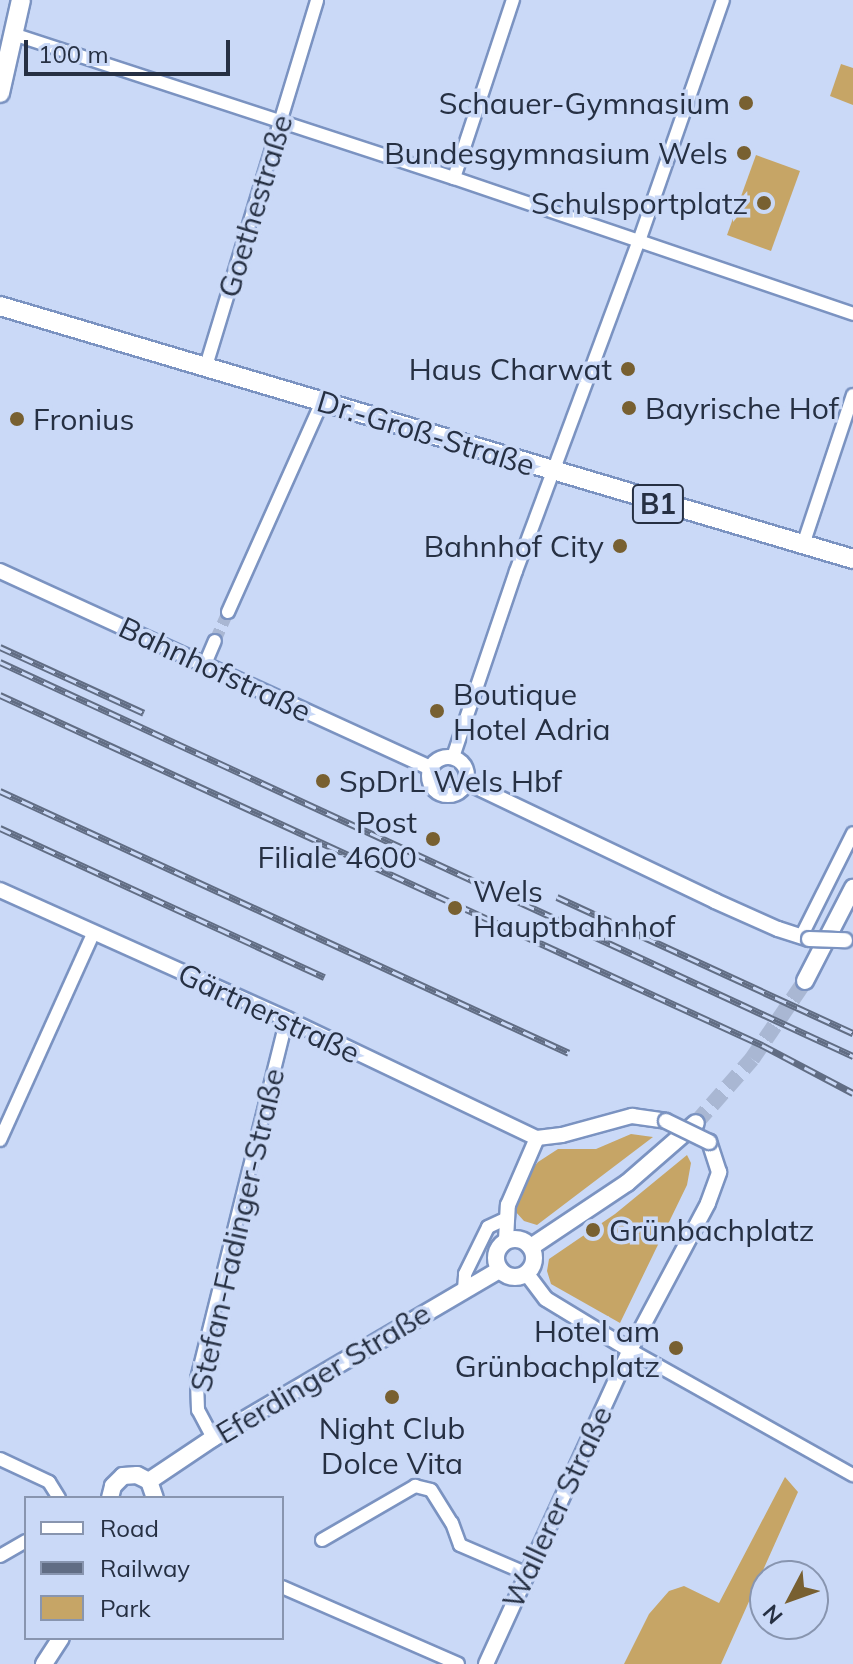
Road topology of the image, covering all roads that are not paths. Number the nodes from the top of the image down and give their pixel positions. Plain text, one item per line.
1 (21, 0) edge
2 (317, 0) edge
3 (513, 0) edge
4 (723, 0) edge
5 (13, 34) junction
6 (0, 93) edge
7 (281, 121) junction
8 (454, 178) junction
9 (639, 241) junction
10 (0, 306) edge
11 (853, 314) edge
12 (206, 366) junction
13 (853, 395) edge
14 (323, 400) junction
15 (554, 473) junction
16 (803, 545) junction
17 (853, 559) edge
18 (0, 571) edge
19 (228, 612) tunnel mouth
20 (215, 641) tunnel mouth
21 (205, 664) junction
22 (453, 757) junction
23 (430, 768) junction
24 (466, 782) junction
25 (853, 833) edge
26 (853, 888) edge
27 (0, 890) edge
28 (94, 932) junction
29 (805, 938) junction
30 (849, 939) edge
31 (805, 981) tunnel mouth
32 (287, 1019) junction
33 (696, 1123) tunnel mouth
34 (537, 1138) junction
35 (0, 1140) edge
36 (505, 1219) junction
37 (506, 1240) junction
38 (531, 1247) junction
39 (499, 1270) junction
40 (527, 1274) junction
41 (464, 1290) junction
42 (630, 1350) junction
43 (213, 1438) junction
44 (0, 1459) edge
45 (853, 1475) edge
46 (149, 1481) junction
47 (58, 1496) edge
48 (110, 1496) edge
49 (154, 1496) edge
50 (322, 1540) dead end
51 (24, 1542) edge
52 (0, 1556) edge
53 (525, 1573) junction
54 (284, 1588) edge
55 (60, 1640) edge
56 (44, 1664) edge
57 (458, 1664) edge
58 (486, 1664) edge

1 - 5 main road
2 - 7 street, Goethestraße
3 - 8 street
4 - 9 street
5 - 6 main road
5 - 7 street
7 - 8 street
7 - 12 street, Goethestraße
8 - 9 street
9 - 11 street
9 - 15 street
10 - 12 main road, Dr.-Groß-Straße / B1
12 - 14 main road, Dr.-Groß-Straße / B1
13 - 16 street
14 - 15 main road, Dr.-Groß-Straße / B1
14 - 19 street
15 - 16 main road, Dr.-Groß-Straße / B1
15 - 22 street
16 - 17 main road, Dr.-Groß-Straße / B1
18 - 21 street, Bahnhofstraße
20 - 21 street
21 - 23 street, Bahnhofstraße
22 - 23 street
22 - 24 street
23 - 24 street, Bahnhofstraße
24 - 29 street
25 - 29 street
26 - 31 main road
27 - 28 street, Gärtnerstraße
28 - 32 street, Gärtnerstraße
28 - 35 street
29 - 30 street, bridge
32 - 34 street, Gärtnerstraße
32 - 43 street, Stefan-Fadinger-Straße
33 - 38 main road
34 - 36 street
34 - 42 street, bridge
36 - 37 street
36 - 41 street
37 - 38 main road
37 - 39 main road
38 - 40 main road
39 - 40 main road
39 - 41 main road, Eferdinger Straße
40 - 42 street
41 - 43 main road, Eferdinger Straße
42 - 45 street
42 - 53 street, Wallerer Straße
43 - 46 main road, Eferdinger Straße
44 - 47 street
46 - 48 main road
46 - 49 main road
50 - 53 street
51 - 52 street
53 - 58 street, Wallerer Straße
54 - 57 street
55 - 56 main road

